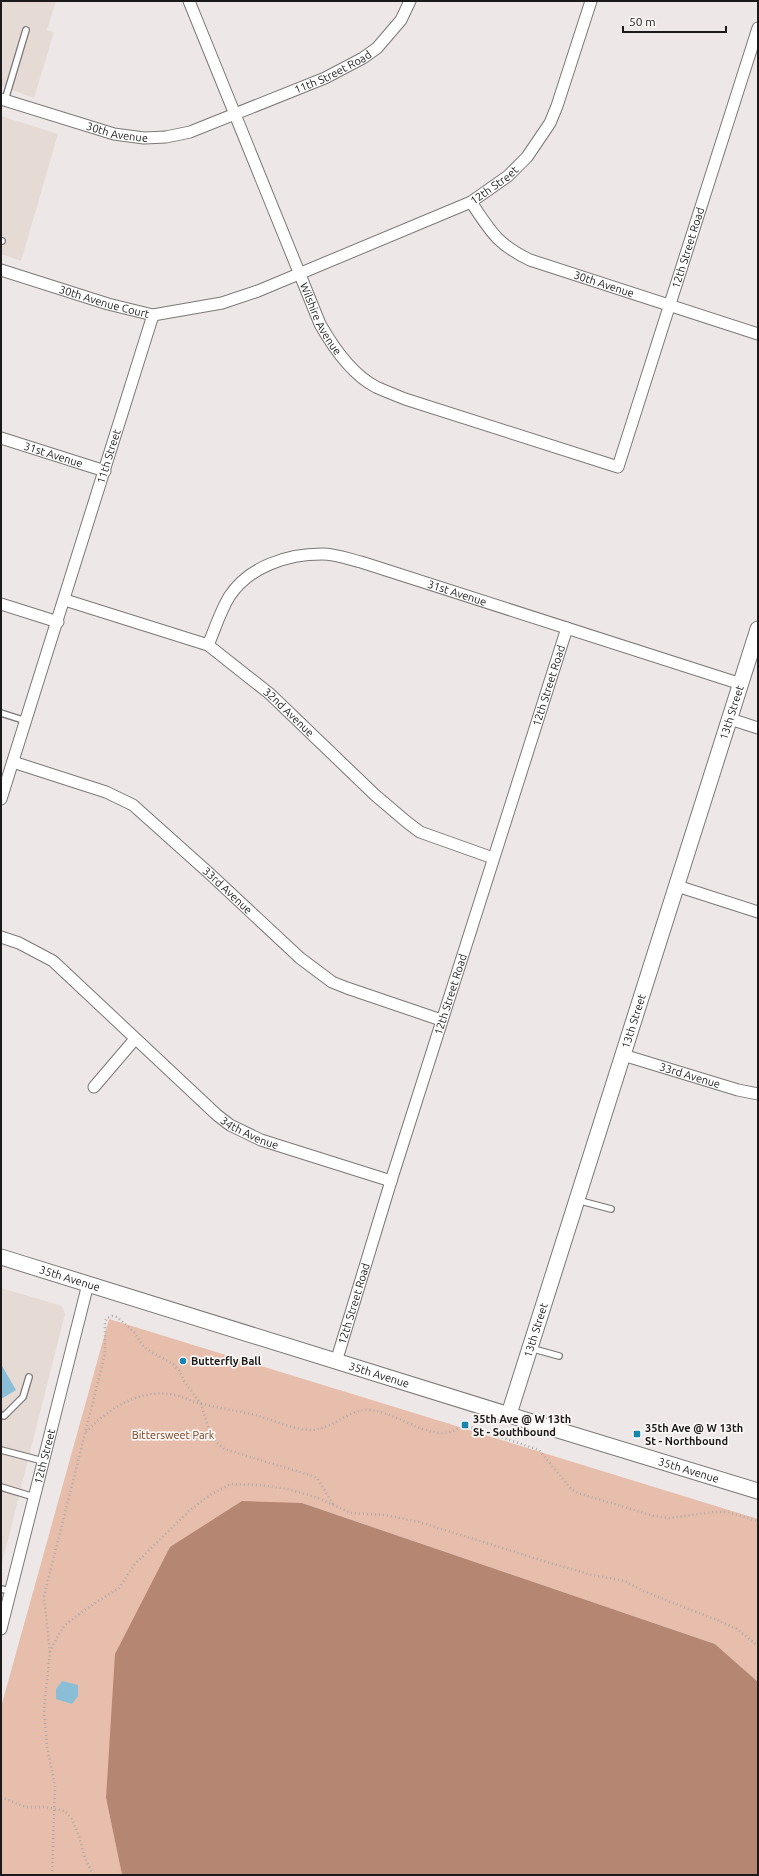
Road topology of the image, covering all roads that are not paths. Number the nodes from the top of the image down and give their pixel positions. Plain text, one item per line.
1 (189, 1) edge
2 (410, 1) edge
3 (591, 1) edge
4 (758, 28) edge
5 (26, 30) dead end
6 (3, 99) edge
7 (234, 116) junction
8 (471, 202) junction
9 (1, 270) edge
10 (300, 273) junction
11 (669, 306) junction
12 (154, 314) junction
13 (758, 334) edge
14 (1, 438) edge
15 (618, 467) joint
16 (105, 471) junction
17 (65, 600) junction
18 (1, 604) edge
19 (58, 622) junction
20 (567, 628) junction
21 (758, 629) edge
22 (208, 644) junction
23 (741, 684) junction
24 (1, 713) edge
25 (730, 719) junction
26 (26, 721) junction
27 (758, 728) edge
28 (13, 762) junction
29 (1, 799) edge
30 (493, 858) junction
31 (677, 886) junction
32 (758, 912) edge
33 (1, 937) edge
34 (441, 1020) junction
35 (135, 1039) junction
36 (623, 1055) junction
37 (94, 1088) dead end
38 (758, 1094) edge
39 (391, 1181) junction
40 (577, 1200) junction
41 (612, 1209) dead end
42 (1, 1257) edge
43 (88, 1284) junction
44 (530, 1348) junction
45 (559, 1356) dead end
46 (336, 1362) junction
47 (29, 1376) dead end
48 (509, 1414) junction
49 (1, 1415) edge
50 (1, 1450) edge
51 (43, 1461) junction
52 (1, 1487) edge
53 (758, 1491) edge
54 (34, 1498) junction
55 (6, 1590) edge
56 (2, 1624) edge

1 - 7 street, Wilshire Avenue
2 - 7 street, 11th Street Road
3 - 8 street, 12th Street
4 - 11 street, 12th Street Road
5 - 6 lane
6 - 7 street, 30th Avenue
7 - 10 street, Wilshire Avenue
8 - 10 street, 12th Street
8 - 11 street, 30th Avenue
9 - 12 street, 30th Avenue Court
10 - 12 street, 30th Avenue Court
10 - 15 street, Wilshire Avenue
11 - 13 street, 30th Avenue
11 - 15 street, 12th Street Road
12 - 16 street, 11th Street
14 - 16 street, 31st Avenue
16 - 17 street, 11th Street
17 - 19 street, 11th Street
17 - 22 street, 32nd Avenue
18 - 19 street
19 - 26 street
20 - 22 street, 31st Avenue
20 - 23 street, 31st Avenue
20 - 30 street, 12th Street Road
21 - 23 street, 13th Street
22 - 30 street, 32nd Avenue
23 - 25 street, 13th Street
24 - 26 lane
25 - 27 street
25 - 31 street, 13th Street
26 - 28 street
28 - 29 street
28 - 34 street, 33rd Avenue
30 - 34 street, 12th Street Road
31 - 32 street
31 - 36 street, 13th Street
33 - 35 street, 34th Avenue
34 - 39 street, 12th Street Road
35 - 37 street
35 - 39 street, 34th Avenue
36 - 38 street, 33rd Avenue
36 - 40 street, 13th Street
39 - 46 street, 12th Street Road
40 - 41 lane
40 - 44 street, 13th Street
42 - 43 street, 35th Avenue
43 - 46 street, 35th Avenue
43 - 51 street, 12th Street
44 - 45 lane
44 - 48 street, 13th Street
46 - 48 street, 35th Avenue
47 - 49 lane
48 - 53 street, 35th Avenue
50 - 51 lane
51 - 54 street, 12th Street
52 - 54 lane
54 - 55 street, 12th Street
55 - 56 street, 12th Street

